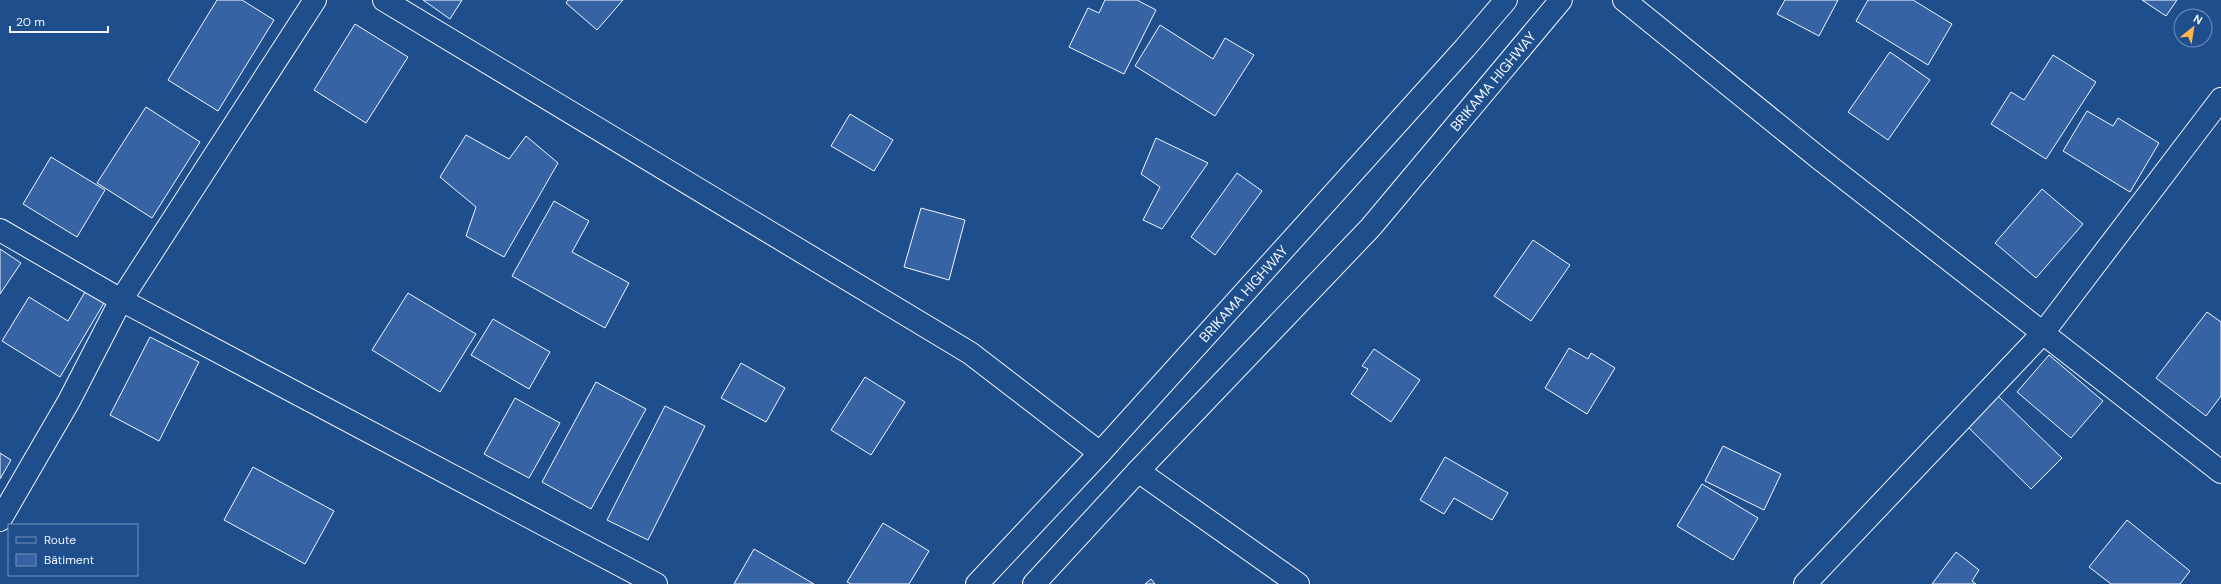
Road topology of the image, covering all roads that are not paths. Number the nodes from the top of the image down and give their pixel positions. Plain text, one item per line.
1 (315, 0) edge
2 (384, 0) edge
3 (1506, 0) edge
4 (1561, 0) edge
5 (1624, 0) edge
6 (2221, 99) edge
7 (0, 230) edge
8 (121, 300) junction
9 (2043, 333) junction
10 (1100, 453) junction
11 (1138, 471) junction
12 (2221, 472) edge
13 (0, 520) edge
14 (656, 584) edge
15 (977, 584) edge
16 (1034, 584) edge
17 (1298, 584) edge
18 (1806, 584) edge

1 - 8 main road
2 - 10 main road
3 - 10 main road, BRIKAMA HIGHWAY
4 - 11 main road, BRIKAMA HIGHWAY
5 - 9 main road
6 - 9 main road
7 - 8 main road
8 - 13 main road
8 - 14 main road
9 - 12 main road
9 - 18 main road
10 - 15 main road, BRIKAMA HIGHWAY
11 - 16 main road, BRIKAMA HIGHWAY
11 - 17 main road

